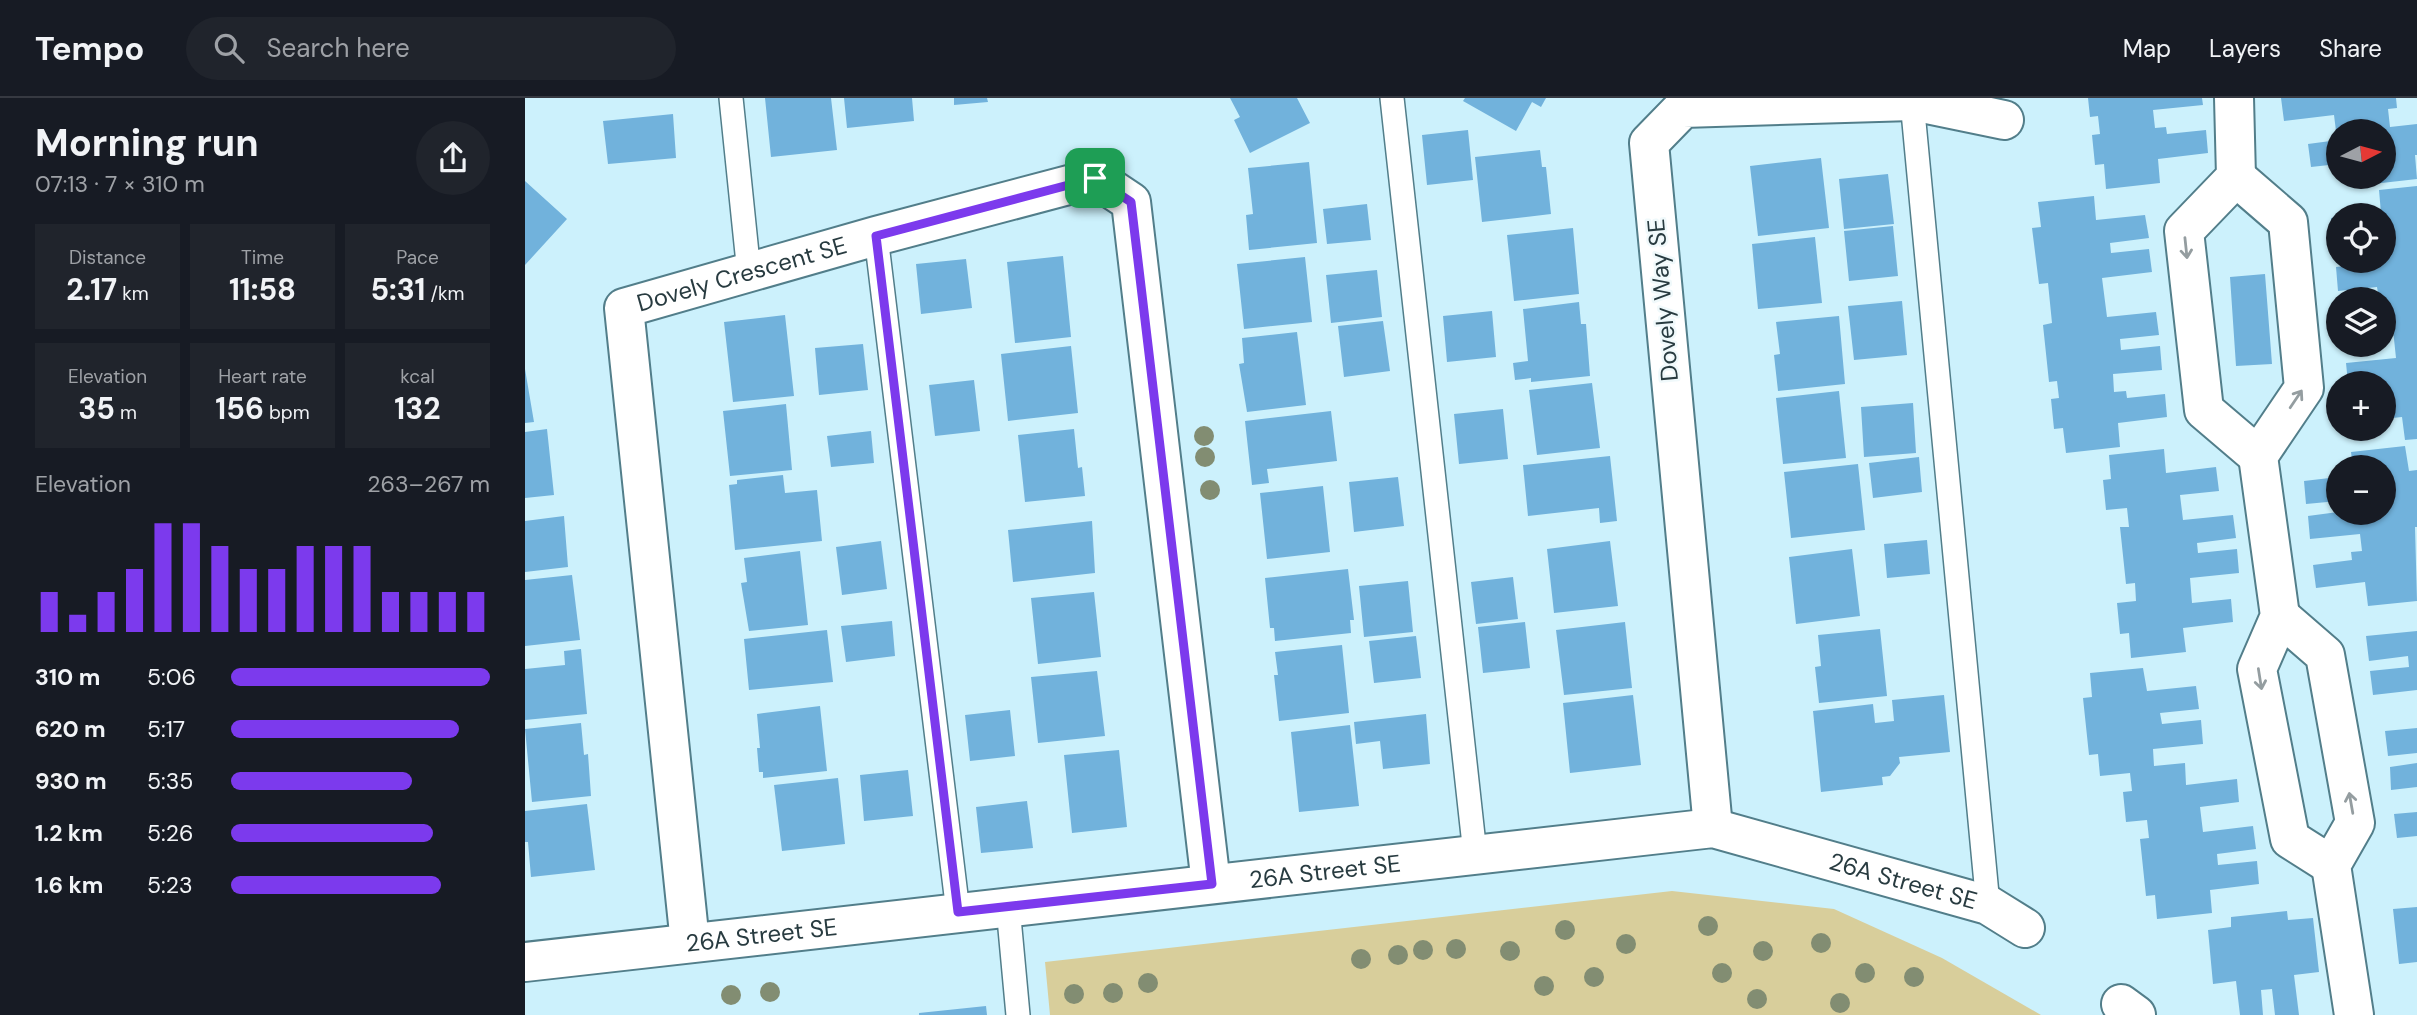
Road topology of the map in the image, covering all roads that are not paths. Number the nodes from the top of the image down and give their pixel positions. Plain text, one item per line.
1 (731, 98) edge
2 (1392, 98) edge
3 (2234, 98) edge
4 (1912, 101) junction
5 (2007, 109) edge
6 (2236, 177) junction
7 (876, 236) junction
8 (749, 272) junction
9 (2258, 456) junction
10 (2280, 616) junction
11 (1713, 828) junction
12 (1475, 855) junction
13 (2331, 865) junction
14 (1212, 884) junction
15 (1988, 905) junction
16 (1008, 907) junction
17 (958, 912) junction
18 (2025, 928) dead end
19 (690, 943) junction
20 (525, 962) edge
21 (1018, 1015) edge
22 (2354, 1015) edge

1 - 8 lane
2 - 12 lane
3 - 6 street
4 - 5 street, Dovely Way SE
4 - 11 street, Dovely Way SE
4 - 15 lane
9 -> 6 street
6 -> 9 street
7 - 8 street, Dovely Crescent SE
7 - 14 street, Dovely Crescent SE
7 - 17 lane
8 - 19 street, Dovely Crescent SE
9 - 10 street
13 -> 10 street
10 -> 13 street
11 - 12 street, 26A Street SE
11 - 15 street, 26A Street SE
12 - 14 street, 26A Street SE
13 - 22 street
14 - 16 street, 26A Street SE
15 - 18 street, 26A Street SE
16 - 17 street, 26A Street SE
16 - 21 lane
17 - 19 street, 26A Street SE
19 - 20 street, 26A Street SE

